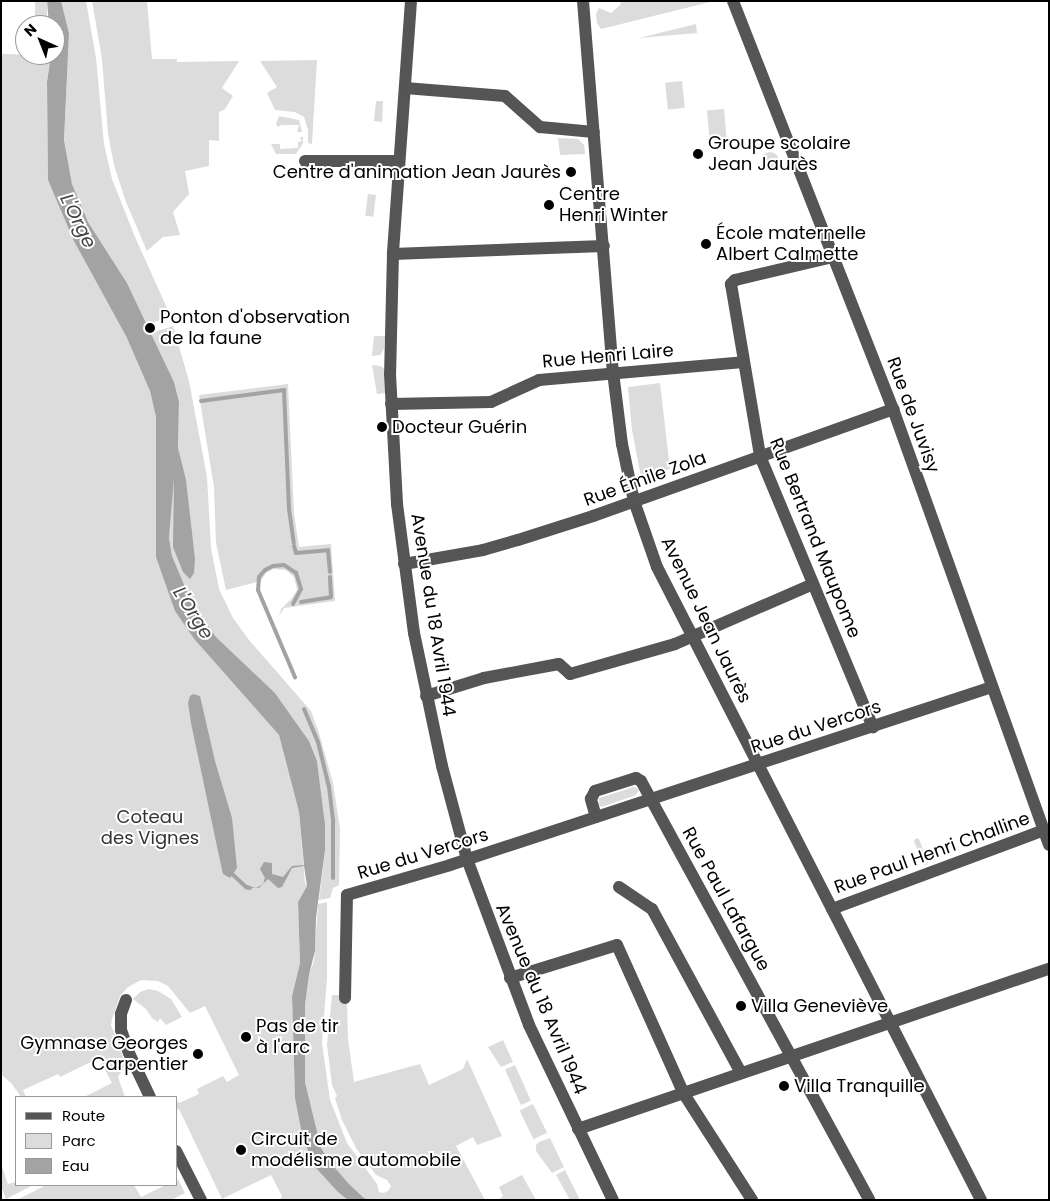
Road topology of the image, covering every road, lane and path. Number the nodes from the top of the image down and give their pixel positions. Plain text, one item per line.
1 (411, 1) edge
2 (583, 1) edge
3 (733, 1) edge
4 (404, 88) junction
5 (594, 132) junction
6 (305, 161) dead end
7 (399, 161) junction
8 (604, 246) junction
9 (393, 254) junction
10 (833, 257) junction
11 (743, 362) junction
12 (614, 372) junction
13 (391, 404) junction
14 (893, 409) junction
15 (760, 456) junction
16 (634, 501) junction
17 (404, 564) junction
18 (813, 584) junction
19 (692, 636) junction
20 (992, 687) junction
21 (426, 696) junction
22 (873, 728) junction
23 (757, 764) junction
24 (652, 799) junction
25 (596, 817) junction
26 (1044, 830) junction
27 (1049, 845) edge
28 (466, 859) junction
29 (619, 887) dead end
30 (832, 909) junction
31 (1049, 969) edge
32 (510, 978) junction
33 (345, 998) dead end
34 (126, 1000) dead end
35 (890, 1023) junction
36 (792, 1056) junction
37 (741, 1073) junction
38 (684, 1094) junction
39 (149, 1096) edge
40 (578, 1129) junction
41 (178, 1155) edge
42 (750, 1199) edge
43 (201, 1200) edge
44 (613, 1200) edge
45 (870, 1200) edge
46 (981, 1200) edge

1 - 4 street, Avenue du 18 Avril 1944
2 - 5 street, Avenue Jean Jaurès
3 - 10 street, Rue de Juvisy
4 - 5 street
4 - 7 street, Avenue du 18 Avril 1944
5 - 8 street, Avenue Jean Jaurès
6 - 7 street
7 - 9 street, Avenue du 18 Avril 1944
8 - 9 street
8 - 12 street, Avenue Jean Jaurès
9 - 13 street, Avenue du 18 Avril 1944
10 - 11 street, Rue Bertrand Maupome
10 - 14 street, Rue de Juvisy
11 - 12 street, Rue Henri Laire
11 - 15 street, Rue Bertrand Maupome
12 - 13 street, Rue Henri Laire
12 - 16 street, Avenue Jean Jaurès
13 - 17 street, Avenue du 18 Avril 1944
14 - 15 street, Rue Émile Zola
14 - 20 street, Rue de Juvisy
15 - 16 street, Rue Émile Zola
15 - 18 street, Rue Bertrand Maupome
16 - 17 street, Rue Émile Zola
16 - 19 street, Avenue Jean Jaurès
17 - 21 street, Avenue du 18 Avril 1944
18 - 19 street
18 - 22 street, Rue Bertrand Maupome
19 - 21 street
19 - 23 street, Avenue Jean Jaurès
20 - 22 street, Rue du Vercors
20 - 26 street, Rue de Juvisy
21 - 28 street, Avenue du 18 Avril 1944
22 - 23 street, Rue du Vercors
23 - 24 street, Rue du Vercors
23 - 30 street, Avenue Jean Jaurès
24 - 25 street, Rue du Vercors
24 - 25 street
24 - 36 street, Rue Paul Lafargue
25 - 28 street, Rue du Vercors
26 - 27 street, Rue de Juvisy
26 - 30 street, Rue Paul Henri Challine
28 - 32 street, Avenue du 18 Avril 1944
28 - 33 street, Rue du Vercors
29 - 37 street
30 - 35 street, Avenue Jean Jaurès
31 - 35 street
32 - 38 street
32 - 40 street, Avenue du 18 Avril 1944
34 - 39 street
35 - 36 street
35 - 46 street, Avenue Jean Jaurès
36 - 37 street
36 - 45 street, Rue Paul Lafargue
37 - 38 street
38 - 40 street
38 - 42 street
40 - 44 street, Avenue du 18 Avril 1944
41 - 43 street

